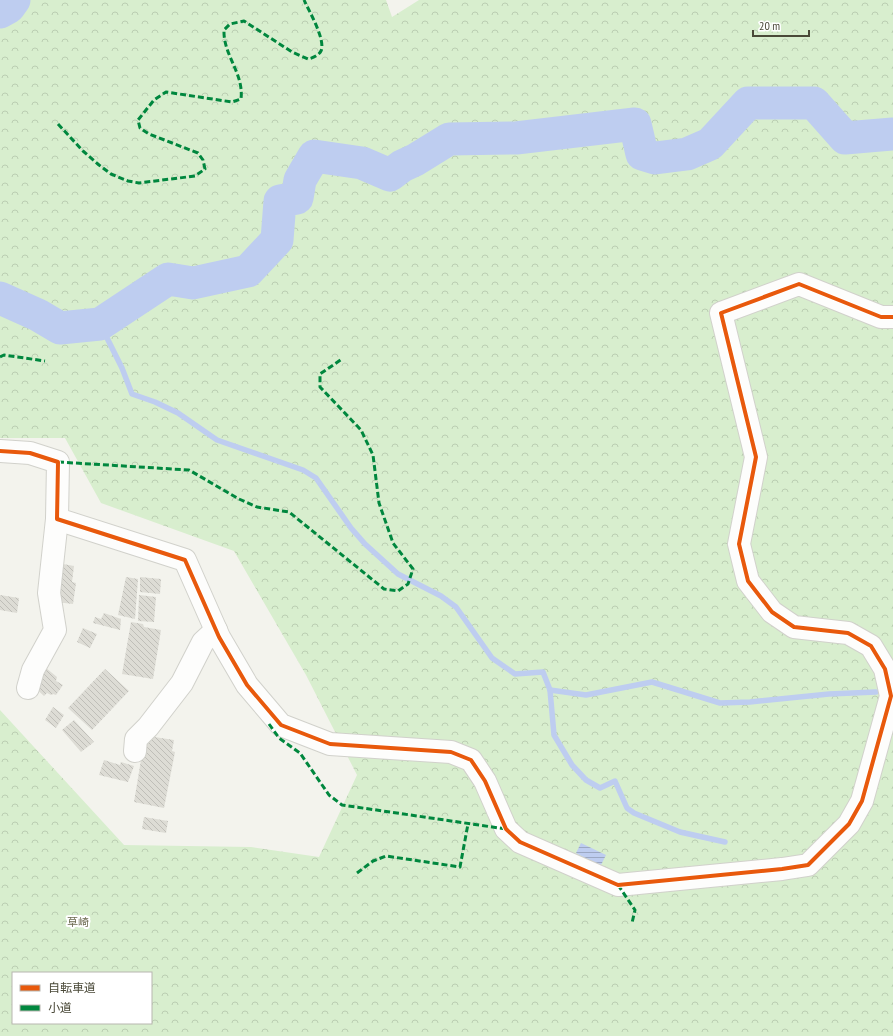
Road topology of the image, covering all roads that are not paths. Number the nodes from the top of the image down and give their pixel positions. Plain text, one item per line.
1 (893, 317) edge
2 (0, 451) edge
3 (57, 519) junction
4 (216, 630) junction
5 (28, 688) dead end
6 (135, 751) dead end

1 - 4 street
2 - 3 street
3 - 4 street
3 - 5 street
4 - 6 street

